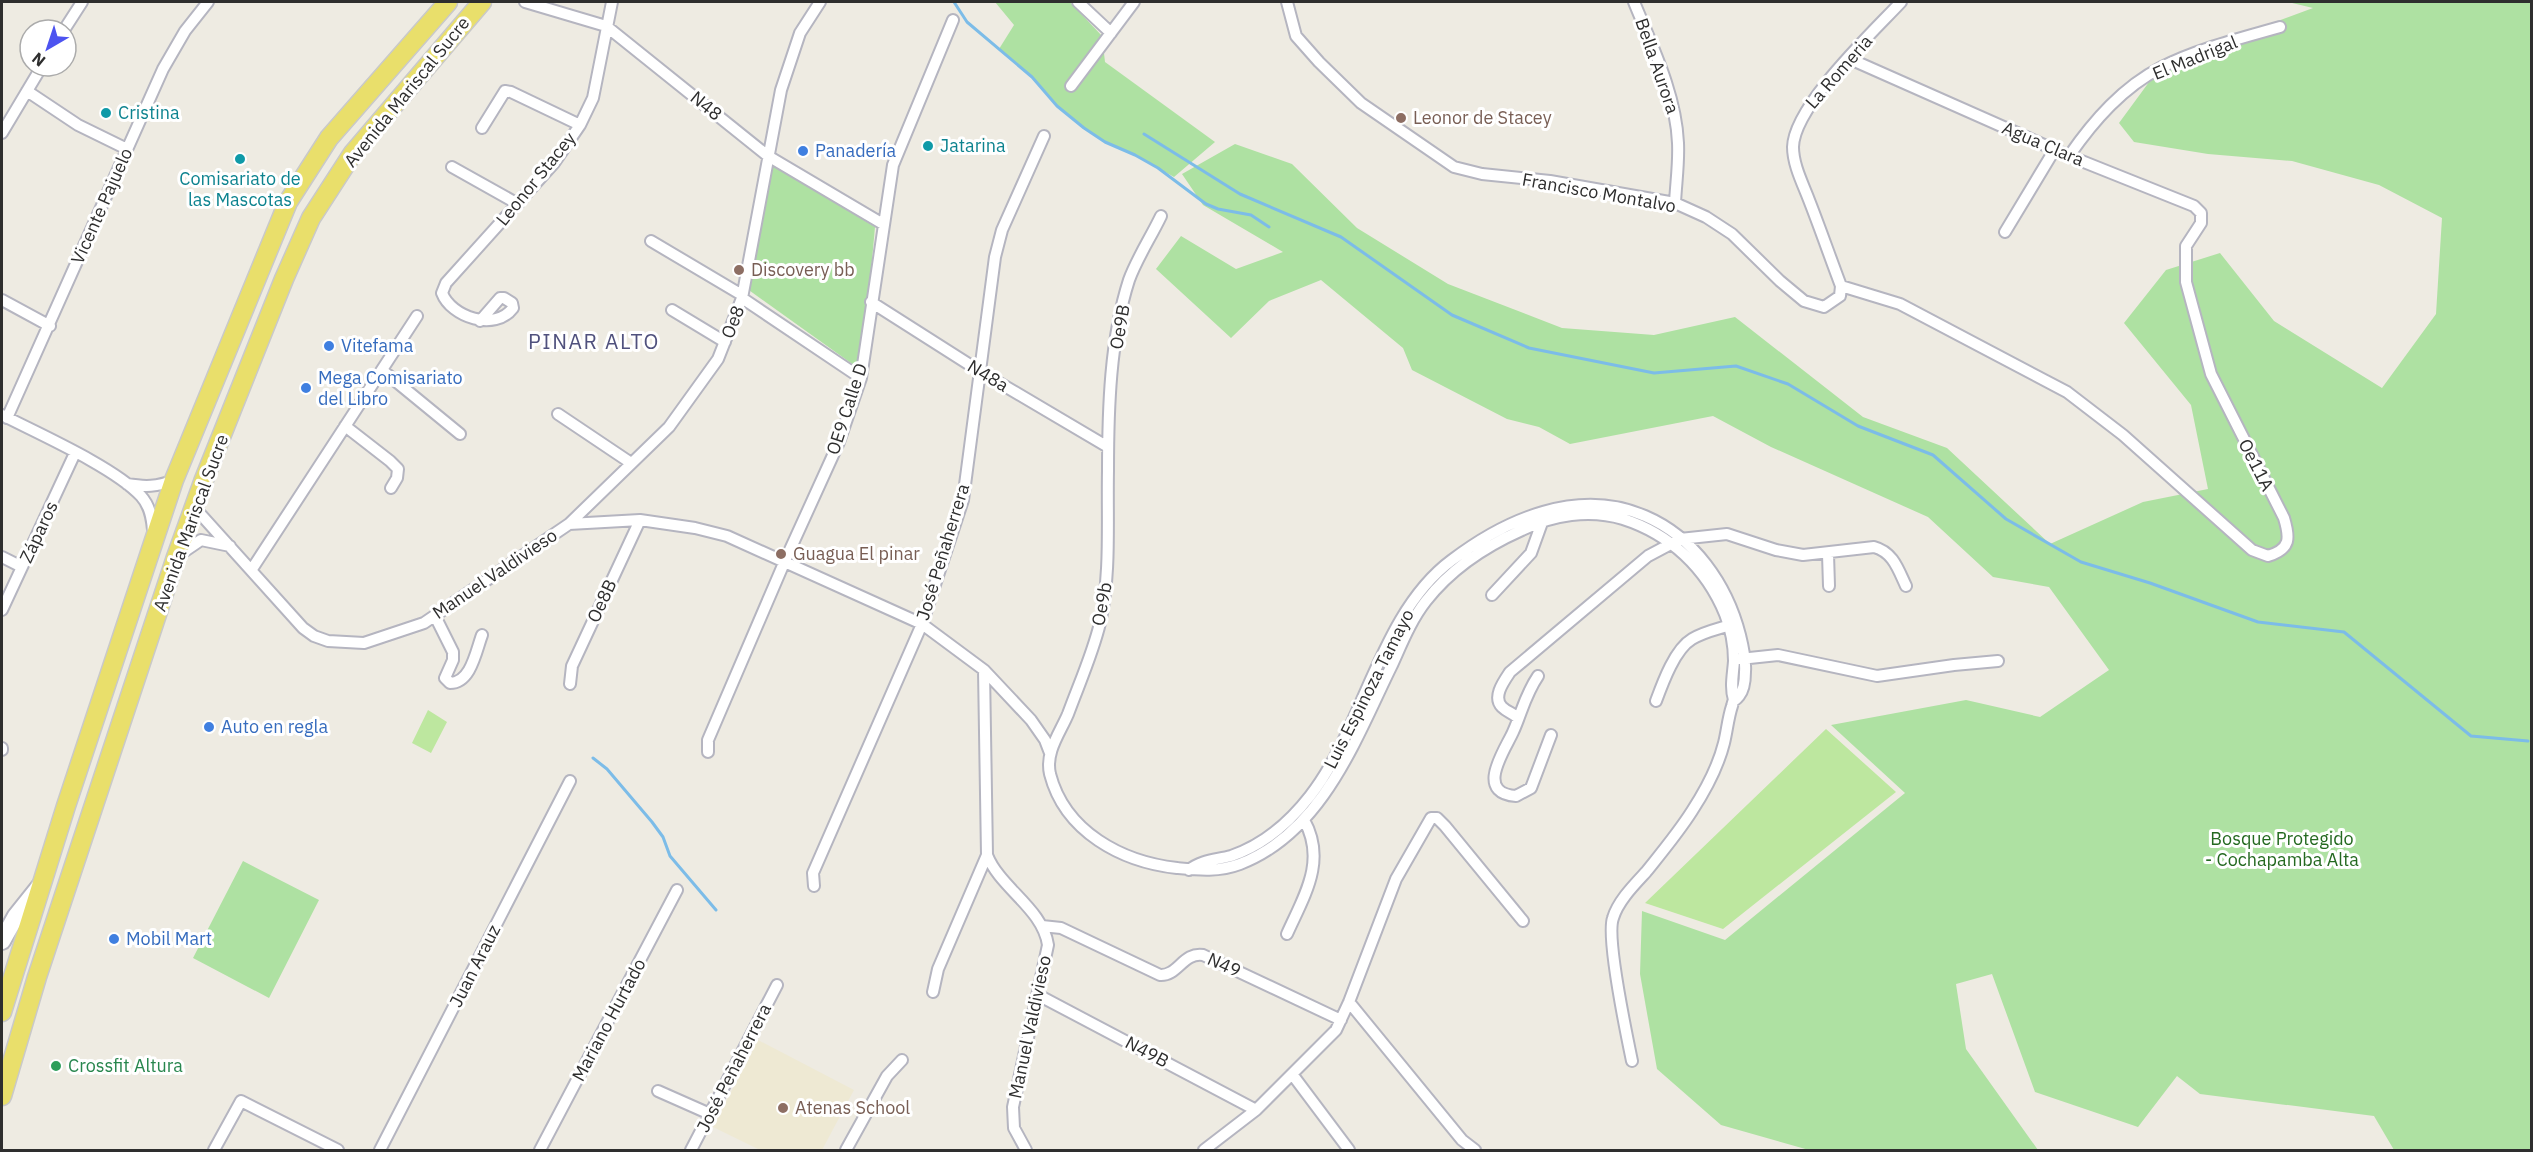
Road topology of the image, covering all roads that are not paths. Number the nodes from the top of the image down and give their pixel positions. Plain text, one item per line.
1 (82, 2) edge
2 (208, 2) edge
3 (448, 2) edge
4 (482, 2) edge
5 (525, 2) edge
6 (612, 2) edge
7 (820, 2) edge
8 (1078, 2) edge
9 (1134, 2) edge
10 (1287, 2) edge
11 (1634, 2) edge
12 (1901, 2) edge
13 (72, 18) edge
14 (953, 20) dead end
15 (606, 26) junction
16 (2280, 27) dead end
17 (1111, 33) junction
18 (1850, 58) junction
19 (35, 78) edge
20 (1071, 86) dead end
21 (27, 91) junction
22 (580, 125) junction
23 (482, 128) dead end
24 (2, 133) edge
25 (1044, 136) dead end
26 (127, 149) junction
27 (2055, 149) junction
28 (768, 156) junction
29 (2069, 156) junction
30 (452, 167) dead end
31 (1675, 203) junction
32 (518, 204) junction
33 (1161, 216) dead end
34 (883, 224) junction
35 (2006, 232) dead end
36 (651, 241) dead end
37 (2186, 246) joint
38 (1841, 286) junction
39 (742, 297) junction
40 (2, 300) edge
41 (871, 302) junction
42 (672, 310) dead end
43 (417, 316) dead end
44 (480, 321) dead end
45 (50, 326) junction
46 (725, 342) junction
47 (382, 370) junction
48 (981, 372) junction
49 (218, 374) junction
50 (861, 378) junction
51 (242, 385) junction
52 (558, 414) dead end
53 (4, 417) edge
54 (345, 426) junction
55 (460, 434) dead end
56 (1108, 447) junction
57 (75, 453) junction
58 (632, 463) junction
59 (174, 480) junction
60 (126, 483) junction
61 (391, 488) dead end
62 (194, 507) junction
63 (1544, 516) junction
64 (640, 520) junction
65 (569, 524) junction
66 (155, 540) junction
67 (1675, 540) junction
68 (231, 546) junction
69 (1828, 554) junction
70 (2, 557) edge
71 (176, 557) junction
72 (784, 563) junction
73 (22, 567) junction
74 (252, 569) junction
75 (1829, 586) dead end
76 (1906, 586) dead end
77 (1492, 595) dead end
78 (2, 610) edge
79 (435, 616) junction
80 (922, 624) junction
81 (1733, 624) junction
82 (482, 635) dead end
83 (1739, 659) junction
84 (1998, 662) dead end
85 (984, 670) junction
86 (1538, 676) dead end
87 (570, 684) dead end
88 (1374, 689) junction
89 (1656, 701) dead end
90 (1518, 718) junction
91 (1551, 735) dead end
92 (708, 752) dead end
93 (1050, 753) junction
94 (570, 781) dead end
95 (1304, 820) junction
96 (987, 855) junction
97 (1189, 870) junction
98 (40, 886) junction
99 (814, 886) dead end
100 (677, 891) dead end
101 (1523, 921) dead end
102 (1042, 926) junction
103 (1287, 934) dead end
104 (2, 941) edge
105 (777, 985) dead end
106 (933, 992) dead end
107 (1038, 995) junction
108 (1349, 1002) junction
109 (2, 1012) edge
110 (1341, 1020) junction
111 (902, 1060) dead end
112 (1632, 1061) dead end
113 (1292, 1074) junction
114 (658, 1091) dead end
115 (2, 1096) edge
116 (1256, 1110) junction
117 (710, 1114) junction
118 (214, 1150) edge
119 (338, 1150) edge
120 (381, 1150) edge
121 (540, 1150) edge
122 (691, 1150) edge
123 (846, 1150) edge
124 (1026, 1150) edge
125 (1204, 1150) edge
126 (1349, 1150) edge
127 (1475, 1150) edge

1 - 13 street
2 - 26 street, Vicente Pajuelo
3 - 49 main road, Avenida Mariscal Sucre
4 - 51 main road, Avenida Mariscal Sucre
5 - 15 street, N48
6 - 15 street, Leonor Stacey
7 - 28 street, Oe8
8 - 17 street
9 - 17 street
10 - 31 street, Francisco Montalvo
11 - 31 street, Bella Aurora
12 - 18 street, La Romeria
14 - 34 street, OE9 Calle D
15 - 22 street, Leonor Stacey
15 - 28 street, N48
16 - 29 street, El Madrigal
17 - 20 street
18 - 27 street, Agua Clara
18 - 38 street, La Romeria
19 - 21 street
21 - 24 street
21 - 26 street
22 - 23 street
22 - 32 street, Leonor Stacey
25 - 48 street, José Peñaherrera
26 - 45 street, Vicente Pajuelo
27 - 29 street, Agua Clara
27 - 35 street
28 - 34 street, N48
28 - 39 street, Oe8
29 - 37 street, Agua Clara
30 - 32 street
31 - 38 street, Francisco Montalvo
32 - 44 street, Leonor Stacey
33 - 56 street, Oe9B
34 - 41 street, OE9 Calle D
36 - 39 street
37 - 38 street, Oe11A
39 - 46 street, Oe8
39 - 50 street
40 - 45 street
41 - 48 street, N48a
41 - 50 street, OE9 Calle D
42 - 46 street
43 - 47 street
45 - 53 street, Vicente Pajuelo
46 - 58 street, Oe8
47 - 54 street
47 - 55 street
48 - 56 street, N48a
48 - 80 street, José Peñaherrera
49 - 51 main road
49 - 59 main road, Avenida Mariscal Sucre
50 - 72 street, OE9 Calle D
51 - 62 main road, Avenida Mariscal Sucre
52 - 58 street
53 - 57 street
54 - 61 street
54 - 74 street
56 - 93 street, Oe9b
57 - 60 street
57 - 73 street, Záparos
58 - 65 street, Oe8
59 - 60 street
59 - 66 main road, Avenida Mariscal Sucre
60 - 66 street
62 - 68 street, Manuel Valdivieso
62 - 71 main road, Avenida Mariscal Sucre
63 - 67 street, Luis Espinoza Tamayo
63 - 77 street
63 - 88 street, Luis Espinoza Tamayo
64 - 65 street, Manuel Valdivieso
64 - 72 street, Manuel Valdivieso
64 - 87 street, Oe8B
65 - 79 street, Manuel Valdivieso
66 - 98 main road, Avenida Mariscal Sucre
67 - 69 street
67 - 81 street, Luis Espinoza Tamayo
67 - 90 street
68 - 71 street
68 - 74 street, Manuel Valdivieso
69 - 75 street
69 - 76 street
70 - 73 street
71 - 115 main road, Avenida Mariscal Sucre
72 - 80 street, Manuel Valdivieso
72 - 92 street, OE9 Calle D
73 - 78 street, Záparos
74 - 79 street, Manuel Valdivieso
79 - 82 street
80 - 85 street, Manuel Valdivieso
80 - 99 street, José Peñaherrera
81 - 83 street, Luis Espinoza Tamayo
81 - 89 street
83 - 84 street
83 - 112 street, Luis Espinoza Tamayo
85 - 93 street, Manuel Valdivieso
85 - 96 street
86 - 90 street
88 - 95 street, Luis Espinoza Tamayo
88 - 97 street, Luis Espinoza Tamayo
90 - 91 street
93 - 97 street, Luis Espinoza Tamayo
94 - 120 street, Juan Arauz
95 - 97 street, Luis Espinoza Tamayo
95 - 103 street
96 - 102 street
96 - 106 street
98 - 104 main road
98 - 109 main road, Avenida Mariscal Sucre
100 - 121 street, Mariano Hurtado
101 - 108 street
102 - 107 street, Manuel Valdivieso
102 - 110 street, N49
105 - 117 street, José Peñaherrera
107 - 116 street, N49B
107 - 124 street, Manuel Valdivieso
108 - 110 street
108 - 127 street
110 - 113 street
111 - 123 street
113 - 116 street
113 - 126 street
114 - 117 street
116 - 125 street
117 - 122 street, José Peñaherrera
118 - 119 street

